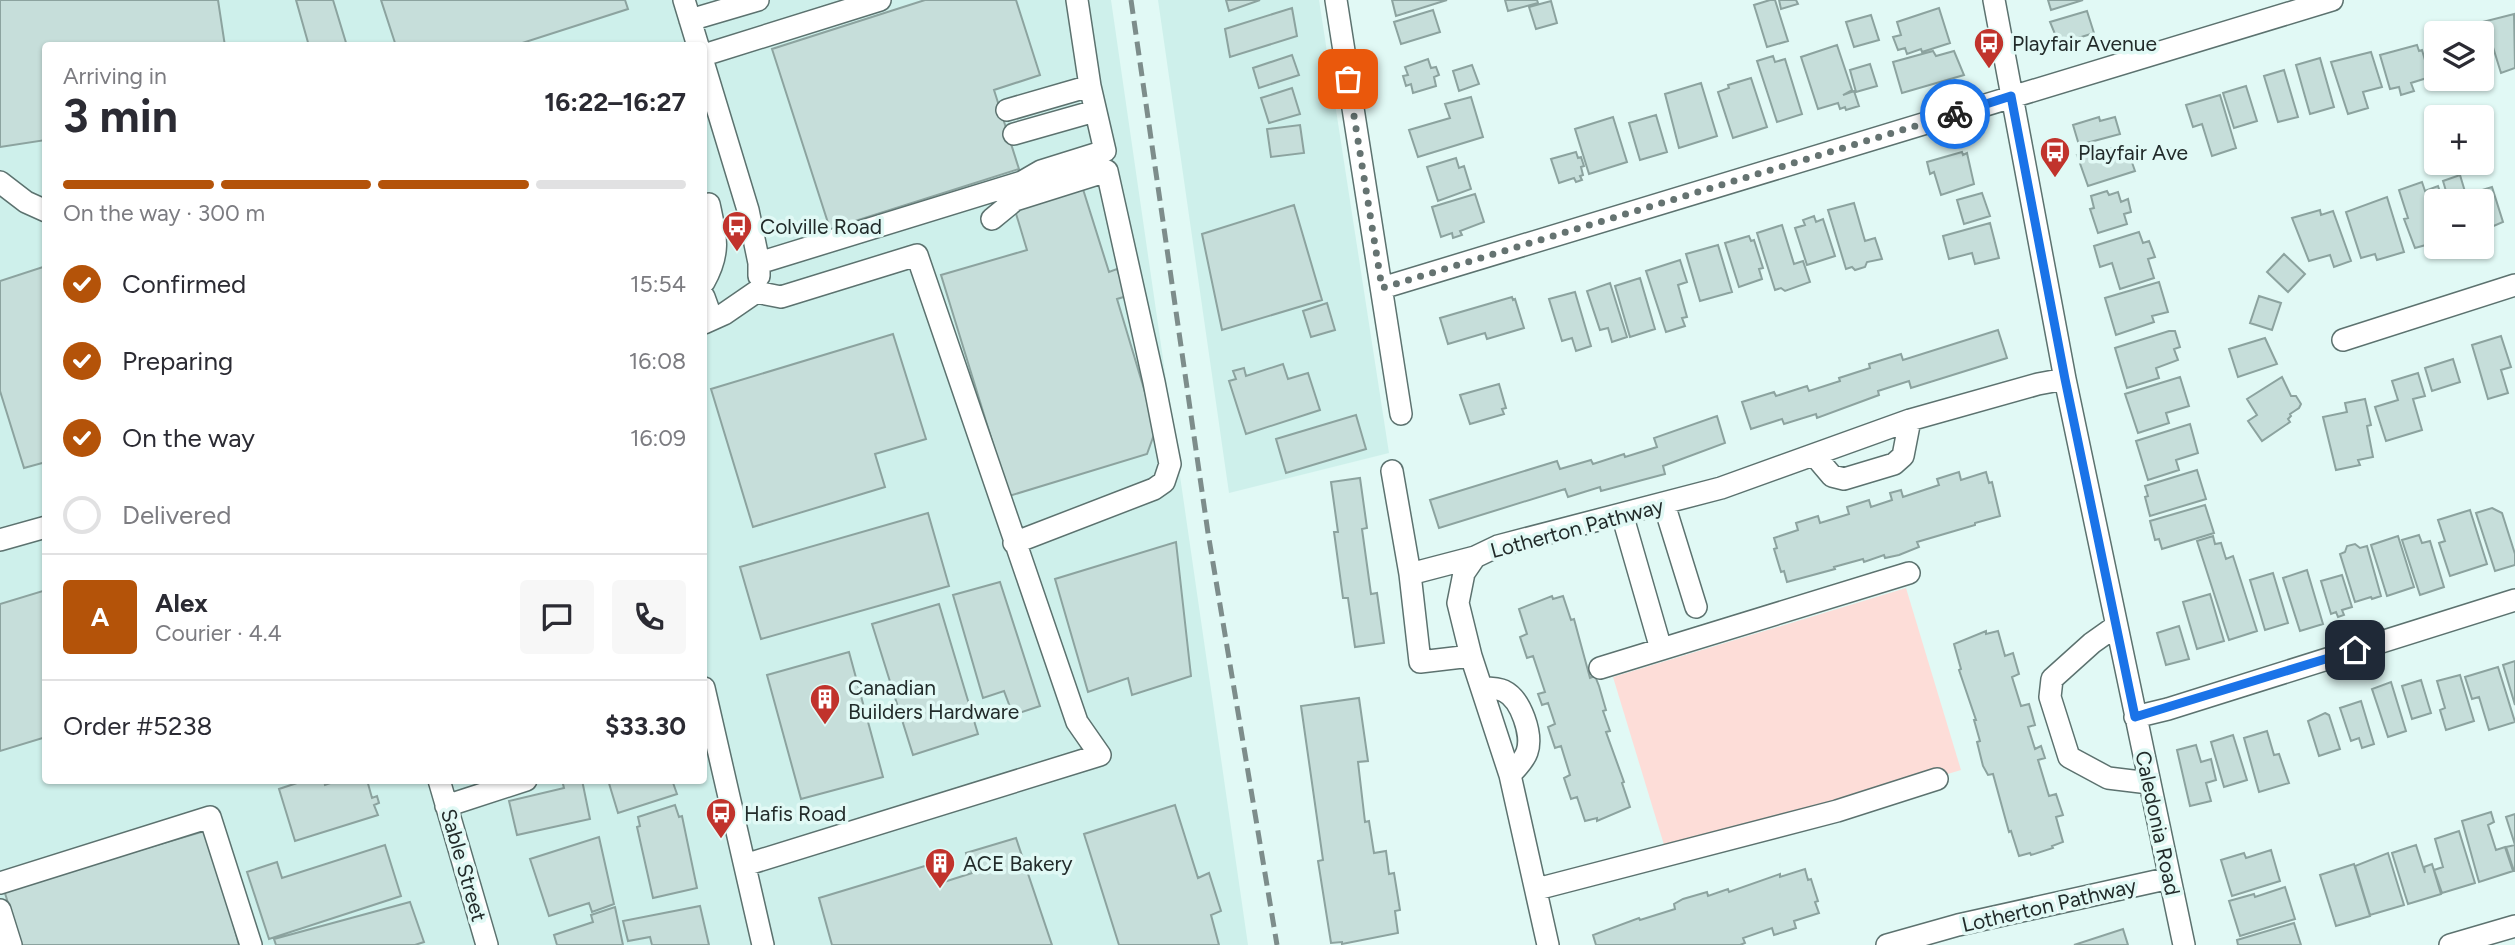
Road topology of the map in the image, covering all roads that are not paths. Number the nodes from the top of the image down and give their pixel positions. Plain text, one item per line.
1 (880, 0) edge
2 (1077, 0) edge
3 (1336, 0) edge
4 (1994, 0) edge
5 (2332, 0) edge
6 (750, 1) edge
7 (687, 10) edge
8 (697, 42) edge
9 (707, 54) edge
10 (707, 82) edge
11 (1090, 86) junction
12 (2011, 96) junction
13 (1007, 110) dead end
14 (1096, 111) junction
15 (1014, 134) dead end
16 (0, 182) edge
17 (743, 192) junction
18 (707, 196) edge
19 (707, 200) edge
20 (42, 209) edge
21 (992, 219) dead end
22 (759, 263) junction
23 (707, 276) edge
24 (2515, 285) edge
25 (1382, 288) junction
26 (756, 292) junction
27 (708, 321) edge
28 (2343, 340) dead end
29 (2065, 379) junction
30 (1401, 414) dead end
31 (1910, 420) junction
32 (1815, 456) junction
33 (1392, 471) dead end
34 (1664, 504) junction
35 (1622, 514) junction
36 (42, 528) edge
37 (0, 540) edge
38 (1014, 543) junction
39 (1475, 557) junction
40 (1410, 573) junction
41 (1909, 573) dead end
42 (2515, 600) edge
43 (1696, 607) dead end
44 (2116, 626) junction
45 (1661, 649) junction
46 (1471, 656) junction
47 (1600, 668) dead end
48 (1482, 688) junction
49 (707, 701) edge
50 (2135, 717) junction
51 (1510, 775) junction
52 (1937, 779) dead end
53 (2149, 783) junction
54 (495, 784) edge
55 (442, 791) edge
56 (745, 865) junction
57 (2170, 878) junction
58 (0, 883) edge
59 (1537, 889) junction
60 (0, 910) edge
61 (2515, 926) edge
62 (11, 945) edge
63 (251, 945) edge
64 (487, 945) edge
65 (763, 945) edge
66 (1548, 945) edge
67 (1887, 945) edge
68 (2184, 945) edge
69 (2450, 945) edge

1 - 9 street
2 - 11 street
3 - 25 street
4 - 12 street, Caledonia Road
5 - 12 street
6 - 7 street
7 - 8 street
10 - 17 street
11 - 13 street
11 - 14 street
12 - 25 street
12 - 29 street, Caledonia Road
14 - 15 street
14 - 22 street
16 - 20 street
17 - 18 street
17 - 22 street
19 - 23 street
21 - 38 street
22 - 26 street
24 - 28 street
25 - 30 street
26 - 27 street
26 - 38 street
29 - 31 street, Lotherton Pathway
29 - 44 street, Caledonia Road
31 - 32 street, Lotherton Pathway
31 - 32 street
32 - 34 street, Lotherton Pathway
33 - 40 street
34 - 35 street, Lotherton Pathway
34 - 43 street
35 - 39 street, Lotherton Pathway
35 - 45 street
36 - 37 street
38 - 56 street
39 - 40 street
39 - 46 street, Lotherton Pathway
40 - 46 street
41 - 45 street
42 - 50 street
44 - 50 street, Caledonia Road
44 - 53 street
45 - 47 street
46 - 48 street, Lotherton Pathway
48 - 51 street, Lotherton Pathway
48 - 51 street
49 - 56 street
50 - 53 street, Caledonia Road
51 - 59 street, Lotherton Pathway
52 - 59 street
53 - 57 street, Caledonia Road
54 - 55 street
55 - 64 street, Sable Street
56 - 65 street
57 - 67 street, Lotherton Pathway
57 - 68 street, Caledonia Road
58 - 63 street
59 - 66 street, Lotherton Pathway
60 - 62 street
61 - 69 street

